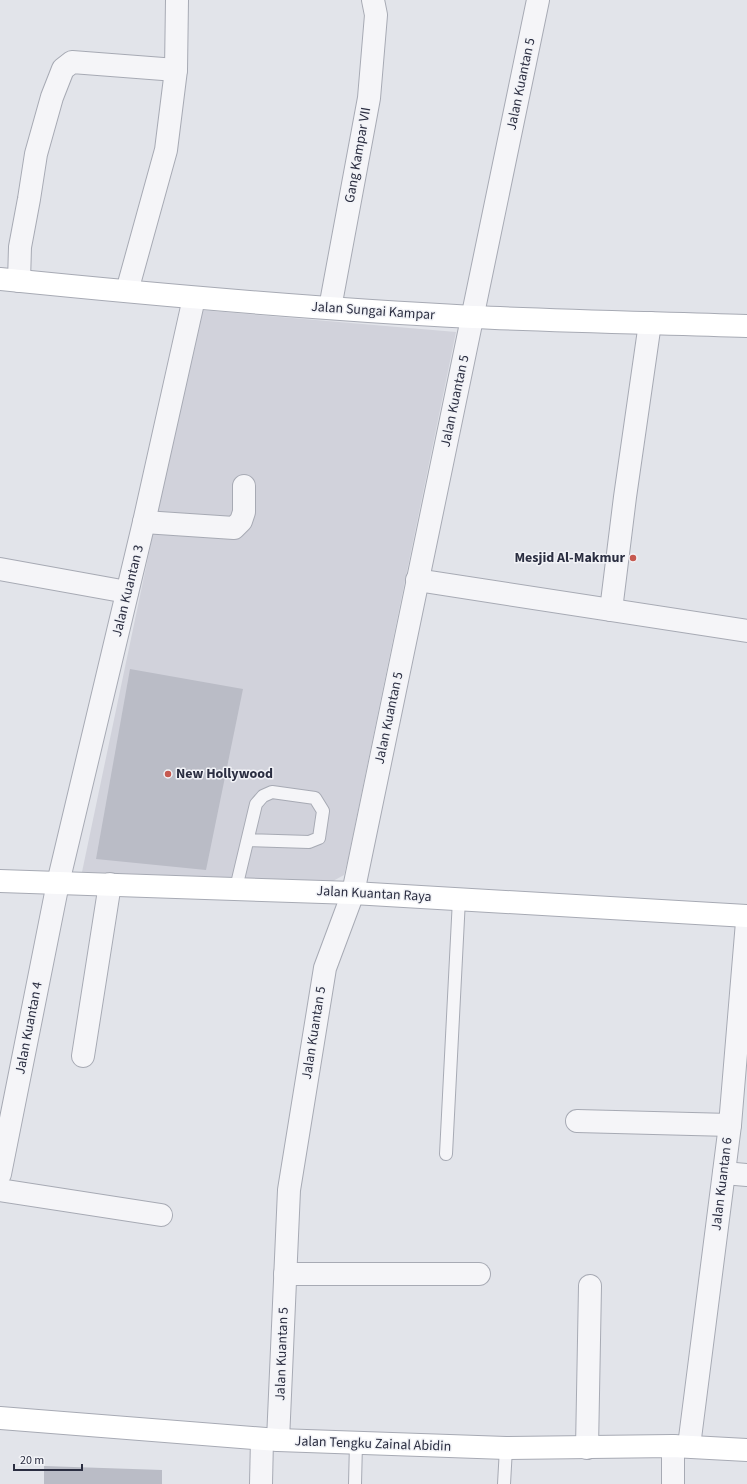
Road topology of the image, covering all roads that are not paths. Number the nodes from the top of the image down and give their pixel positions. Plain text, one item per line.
1 (177, 0) edge
2 (373, 0) edge
3 (538, 0) edge
4 (176, 70) junction
5 (10, 280) edge
6 (127, 291) junction
7 (194, 298) junction
8 (330, 308) junction
9 (473, 317) junction
10 (650, 323) junction
11 (747, 326) edge
12 (244, 486) dead end
13 (144, 522) junction
14 (0, 569) edge
15 (417, 580) junction
16 (127, 592) junction
17 (611, 610) junction
18 (747, 631) edge
19 (248, 840) junction
20 (0, 881) edge
21 (58, 883) junction
22 (110, 884) junction
23 (236, 888) junction
24 (353, 892) junction
25 (459, 899) junction
26 (747, 916) edge
27 (747, 922) edge
28 (83, 1056) dead end
29 (577, 1121) dead end
30 (730, 1125) junction
31 (446, 1154) dead end
32 (724, 1173) junction
33 (0, 1174) edge
34 (747, 1175) edge
35 (0, 1190) edge
36 (161, 1215) dead end
37 (284, 1274) junction
38 (479, 1274) dead end
39 (590, 1286) dead end
40 (0, 1418) edge
41 (270, 1439) junction
42 (356, 1443) junction
43 (681, 1446) junction
44 (506, 1448) junction
45 (587, 1448) junction
46 (747, 1450) edge
47 (261, 1484) edge
48 (355, 1484) edge
49 (504, 1484) edge
50 (673, 1484) edge

1 - 4 street
2 - 8 street, Gang Kampar VII
3 - 9 street, Jalan Kuantan 5
4 - 5 street
4 - 6 street
5 - 6 street, Jalan Sungai Kampar
6 - 7 street, Jalan Sungai Kampar
7 - 8 street, Jalan Sungai Kampar
7 - 13 street, Jalan Kuantan 3
8 - 9 street, Jalan Sungai Kampar
9 - 10 street, Jalan Sungai Kampar
9 - 15 street, Jalan Kuantan 5
10 - 11 street, Jalan Sungai Kampar
10 - 17 street
12 - 13 street
13 - 16 street, Jalan Kuantan 3
14 - 16 street
15 - 17 street
15 - 24 street, Jalan Kuantan 5
16 - 21 street, Jalan Kuantan 3
17 - 18 street
19 - 19 lane
19 - 23 lane
20 - 21 street, Jalan Kuantan Raya
21 - 22 street, Jalan Kuantan Raya
21 - 33 street, Jalan Kuantan 4
22 - 23 street, Jalan Kuantan Raya
22 - 28 street
23 - 24 street, Jalan Kuantan Raya
24 - 25 street, Jalan Kuantan Raya
24 - 37 street, Jalan Kuantan 5
25 - 26 street, Jalan Kuantan Raya
25 - 31 lane
27 - 30 street, Jalan Kuantan 6
29 - 30 street
30 - 32 street, Jalan Kuantan 6
32 - 34 street
32 - 43 street, Jalan Kuantan 6
35 - 36 street
37 - 38 street
37 - 41 street, Jalan Kuantan 5
39 - 45 street
40 - 41 street, Jalan Tengku Zainal Abidin
41 - 42 street, Jalan Tengku Zainal Abidin
41 - 47 street, Jalan Kuantan 5
42 - 44 street, Jalan Tengku Zainal Abidin
42 - 48 lane
43 - 45 street, Jalan Tengku Zainal Abidin
43 - 46 street, Jalan Tengku Zainal Abidin
43 - 50 street, Jalan Kuantan 6
44 - 45 street, Jalan Tengku Zainal Abidin
44 - 49 lane

